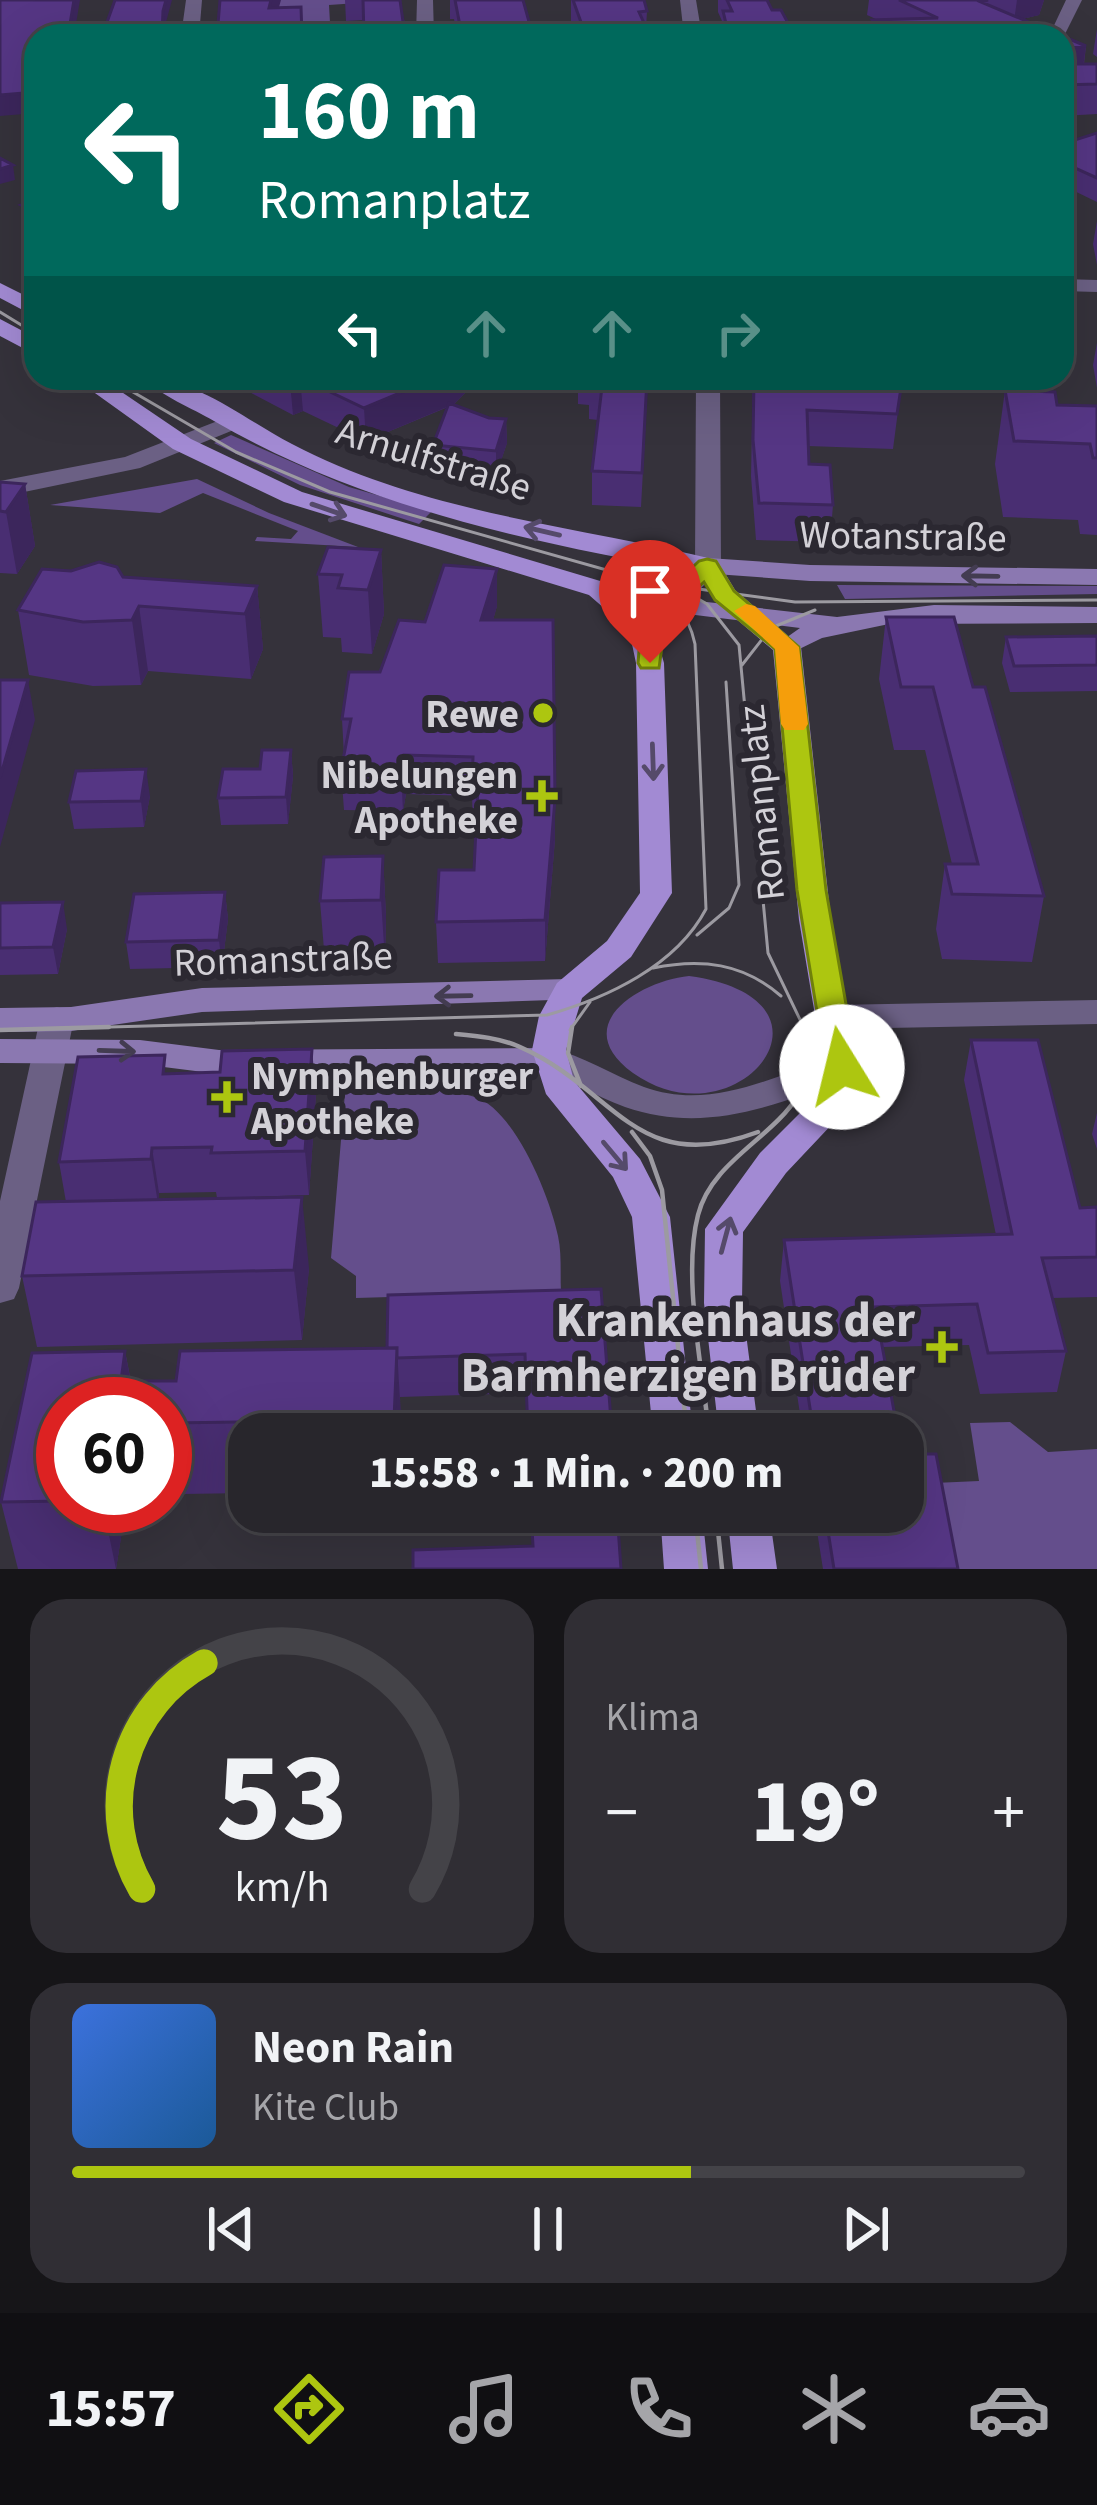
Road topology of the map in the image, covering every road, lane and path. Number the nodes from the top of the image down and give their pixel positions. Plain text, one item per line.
1 (104, 390) edge
2 (176, 390) edge
3 (708, 390) edge
4 (233, 422) junction
5 (182, 443) junction
6 (0, 489) edge
7 (707, 566) junction
8 (1097, 577) edge
9 (598, 589) junction
10 (664, 604) junction
11 (1097, 615) edge
12 (754, 617) junction
13 (839, 622) junction
14 (649, 645) junction
15 (787, 647) junction
16 (569, 991) junction
17 (1095, 1012) edge
18 (835, 1017) junction
19 (0, 1019) edge
20 (53, 1035) junction
21 (0, 1052) edge
22 (550, 1060) junction
23 (842, 1067) junction
24 (0, 1288) edge
25 (671, 1413) edge
26 (736, 1413) edge
27 (683, 1533) edge
28 (751, 1533) edge
29 (686, 1569) edge
30 (755, 1569) edge

1 - 5 main road, Arnulfstraße
2 - 4 main road, Arnulfstraße
3 - 7 street
4 - 5 street
7 -> 4 main road, Arnulfstraße
5 - 6 street
5 -> 9 main road, Arnulfstraße
8 -> 7 main road, Wotanstraße
7 - 10 main road
7 - 12 main road, Romanplatz
9 - 10 main road, Arnulfstraße
9 - 14 main road, Arnulfstraße
10 - 12 main road, Arnulfstraße
10 - 14 main road
11 - 13 main road, Wotanstraße
12 - 13 main road, Wotanstraße
12 - 15 main road, Romanplatz
13 - 15 main road, Wotanstraße
14 -> 16 main road
15 - 18 main road, Romanplatz
16 -> 20 main road, Romanstraße
16 - 22 main road
17 - 18 street
18 - 23 main road, Romanplatz
19 - 20 main road, Romanstraße
20 - 21 main road, Romanstraße
20 -> 22 main road, Romanstraße
20 - 24 street
22 - 23 street
22 -> 25 main road
26 -> 23 main road
27 - 29 main road
28 - 30 main road

